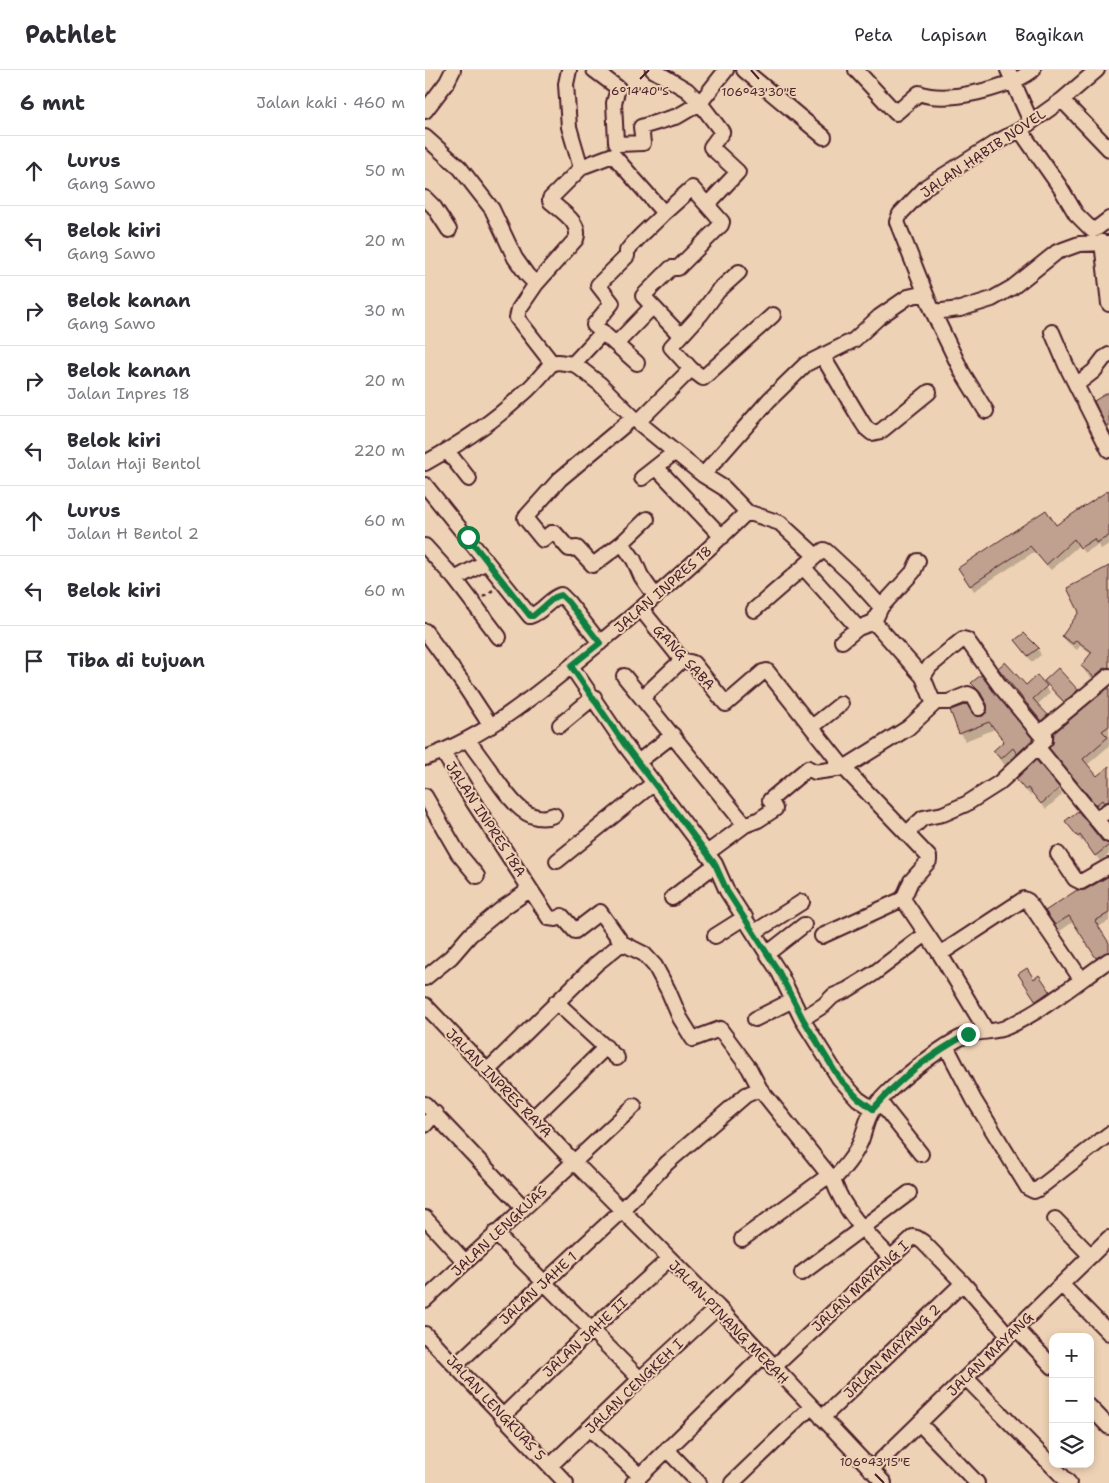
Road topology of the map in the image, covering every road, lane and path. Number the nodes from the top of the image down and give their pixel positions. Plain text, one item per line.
1 (453, 70) edge
2 (569, 70) edge
3 (594, 70) edge
4 (653, 70) edge
5 (725, 70) edge
6 (744, 70) edge
7 (856, 70) edge
8 (1033, 70) edge
9 (1097, 70) edge
10 (1011, 76) edge
11 (1062, 100) junction
12 (700, 103) junction
13 (425, 111) edge
14 (1025, 126) junction
15 (425, 137) edge
16 (824, 137) dead end
17 (1109, 149) edge
18 (581, 167) junction
19 (425, 198) edge
20 (707, 205) junction
21 (664, 213) junction
22 (1109, 219) edge
23 (449, 230) dead end
24 (1106, 243) edge
25 (739, 272) dead end
26 (537, 283) junction
27 (925, 293) junction
28 (1109, 304) edge
29 (652, 307) junction
30 (933, 312) junction
31 (773, 315) dead end
32 (603, 332) junction
33 (1052, 332) dead end
34 (681, 336) junction
35 (616, 344) junction
36 (1109, 355) edge
37 (823, 356) junction
38 (552, 363) junction
39 (637, 363) dead end
40 (573, 364) junction
41 (691, 369) junction
42 (1076, 385) junction
43 (929, 392) dead end
44 (986, 411) dead end
45 (635, 420) junction
46 (1109, 450) edge
47 (447, 451) junction
48 (675, 452) junction
49 (425, 463) edge
50 (656, 467) junction
51 (703, 475) junction
52 (642, 478) dead end
53 (469, 479) dead end
54 (425, 485) edge
55 (747, 512) junction
56 (647, 520) dead end
57 (722, 537) junction
58 (622, 544) junction
59 (425, 546) edge
60 (816, 556) junction
61 (918, 561) dead end
62 (486, 562) junction
63 (804, 568) junction
64 (455, 579) junction
65 (503, 583) junction
66 (655, 596) junction
67 (473, 603) junction
68 (881, 607) junction
69 (641, 609) junction
70 (754, 610) dead end
71 (874, 622) junction
72 (858, 628) junction
73 (425, 631) edge
74 (499, 637) dead end
75 (842, 642) dead end
76 (600, 643) junction
77 (683, 660) junction
78 (571, 666) junction
79 (624, 676) dead end
80 (1109, 676) edge
81 (923, 677) junction
82 (594, 697) junction
83 (643, 697) junction
84 (934, 702) junction
85 (841, 704) dead end
86 (979, 708) dead end
87 (560, 724) dead end
88 (491, 726) junction
89 (812, 727) junction
90 (673, 735) junction
91 (471, 744) junction
92 (1041, 744) junction
93 (443, 752) junction
94 (425, 758) edge
95 (638, 762) junction
96 (844, 768) junction
97 (654, 783) junction
98 (425, 796) edge
99 (1109, 810) edge
100 (554, 816) dead end
101 (1096, 819) junction
102 (745, 825) junction
103 (907, 833) junction
104 (1109, 835) edge
105 (1058, 854) dead end
106 (711, 859) junction
107 (557, 861) dead end
108 (1109, 866) edge
109 (477, 876) dead end
110 (527, 886) junction
111 (672, 898) dead end
112 (903, 899) junction
113 (802, 902) dead end
114 (745, 917) junction
115 (804, 925) dead end
116 (755, 932) junction
117 (927, 934) junction
118 (715, 936) dead end
119 (822, 936) dead end
120 (622, 942) junction
121 (768, 953) junction
122 (941, 954) junction
123 (1109, 960) edge
124 (425, 978) edge
125 (1081, 979) junction
126 (793, 1000) junction
127 (556, 1002) junction
128 (425, 1005) edge
129 (755, 1019) dead end
130 (803, 1019) junction
131 (986, 1030) junction
132 (946, 1046) junction
133 (606, 1047) junction
134 (617, 1058) dead end
135 (487, 1071) junction
136 (760, 1089) junction
137 (425, 1104) edge
138 (876, 1105) junction
139 (634, 1106) dead end
140 (435, 1114) junction
141 (533, 1118) junction
142 (425, 1125) edge
143 (1109, 1134) edge
144 (921, 1154) dead end
145 (573, 1162) junction
146 (830, 1178) junction
147 (909, 1193) dead end
148 (524, 1208) junction
149 (621, 1211) junction
150 (425, 1218) edge
151 (1055, 1219) dead end
152 (861, 1228) junction
153 (495, 1233) junction
154 (742, 1239) dead end
155 (1108, 1241) edge
156 (1091, 1256) junction
157 (891, 1258) junction
158 (669, 1259) junction
159 (465, 1262) junction
160 (802, 1273) dead end
161 (544, 1281) junction
162 (963, 1283) junction
163 (1062, 1285) junction
164 (425, 1300) edge
165 (718, 1308) junction
166 (591, 1330) junction
167 (1012, 1332) junction
168 (1109, 1333) edge
169 (425, 1334) edge
170 (763, 1356) junction
171 (1049, 1364) edge
172 (456, 1366) junction
173 (773, 1368) junction
174 (965, 1378) junction
175 (641, 1379) junction
176 (811, 1407) junction
177 (1094, 1411) edge
178 (502, 1417) junction
179 (822, 1418) junction
180 (919, 1423) junction
181 (1109, 1427) edge
182 (589, 1428) junction
183 (670, 1452) junction
184 (550, 1466) junction
185 (871, 1470) junction
186 (637, 1480) edge
187 (566, 1483) edge
188 (699, 1483) edge
189 (732, 1483) edge
190 (884, 1483) edge
191 (977, 1483) edge
192 (1069, 1483) edge

1 - 13 street
2 - 18 street
3 - 12 street
4 - 12 street
5 - 12 street
6 - 16 street
7 - 10 street
8 - 10 street
9 - 11 street, JALAN HABIB NOVEL
10 - 14 street
11 - 14 street, JALAN HABIB NOVEL
11 - 17 street
12 - 20 street
14 - 22 street
14 - 27 street, JALAN HABIB NOVEL
15 - 26 street
18 - 21 street
18 - 26 street
19 - 23 street
20 - 21 street
20 - 29 street
21 - 32 street
24 - 28 street
24 - 30 street
25 - 34 street
26 - 38 street
27 - 30 street, JALAN HABIB NOVEL
27 - 37 street
29 - 34 street
29 - 35 street
30 - 44 street, JALAN HABIB NOVEL
31 - 41 street
32 - 35 street
32 - 40 street
33 - 42 street
34 - 41 street
35 - 39 street
36 - 42 street
37 - 43 street
37 - 51 street
38 - 40 street
38 - 47 street
40 - 45 street
41 - 45 street
42 - 46 street
45 - 48 street
45 - 58 street
47 - 49 street
47 - 53 street
48 - 50 street
48 - 51 street
50 - 52 street
50 - 57 street
51 - 55 street
54 - 62 street
55 - 57 street, JALAN INPRES 18
55 - 60 street
56 - 58 street
57 - 66 street, JALAN INPRES 18
58 - 66 street
59 - 64 street
60 - 63 street
60 - 68 street
61 - 68 street
62 - 64 street
62 - 65 street
63 - 70 street
63 - 72 street
64 - 67 street
65 - 67 path
65 - 76 street
66 - 69 street, JALAN INPRES 18
67 - 74 street
68 - 71 street
69 - 76 street, JALAN INPRES 18
69 - 77 street, GANG SABA
71 - 72 street
71 - 81 street
72 - 75 street
73 - 88 street
76 - 78 street, JALAN INPRES 18
77 - 83 street
77 - 89 street, GANG SABA
78 - 82 street
78 - 88 street, JALAN INPRES 18
79 - 83 street
80 - 92 street
81 - 84 street
81 - 92 street
82 - 87 street
82 - 95 street
83 - 90 street
84 - 86 street
84 - 96 street
85 - 89 street
88 - 91 street, JALAN INPRES 18
89 - 96 street
90 - 95 street
90 - 102 street
91 - 93 street, JALAN INPRES 18
91 - 100 street
92 - 101 street
92 - 103 street
93 - 94 street, JALAN INPRES 18
93 - 110 street, JALAN INPRES 18A
95 - 97 street
96 - 102 street
96 - 103 street
97 - 106 street
97 - 107 street
98 - 109 street
99 - 101 street
101 - 104 street
102 - 106 street
103 - 112 street
105 - 108 street
106 - 111 street
106 - 114 street
110 - 120 street, JALAN INPRES 18A
110 - 124 street
112 - 117 street
112 - 119 street
113 - 116 street
114 - 116 street
114 - 118 street
115 - 121 street
116 - 121 street
117 - 122 street
117 - 130 street
120 - 127 street
120 - 136 street
121 - 126 street
122 - 125 street
122 - 131 street
123 - 125 street
125 - 131 street
126 - 129 street
126 - 130 street
127 - 133 street
127 - 135 street
128 - 135 street, JALAN INPRES RAYA
130 - 138 street
131 - 132 street
132 - 138 street
132 - 143 street
133 - 134 street
133 - 141 street
135 - 141 street, JALAN INPRES RAYA
136 - 146 street
136 - 149 street, JALAN JAHE 1
137 - 140 street
138 - 144 street
138 - 146 street
139 - 145 street, JALAN LENGKUAS
140 - 142 street
140 - 148 street
141 - 145 street, JALAN INPRES RAYA
145 - 148 street, JALAN LENGKUAS
145 - 149 street, JALAN PINANG MERAH
146 - 152 street
146 - 154 street
147 - 152 street
148 - 153 street, JALAN LENGKUAS
149 - 158 street, JALAN PINANG MERAH
149 - 161 street, JALAN JAHE 1
150 - 159 street
151 - 156 street
152 - 157 street
152 - 160 street
153 - 159 street, JALAN LENGKUAS
153 - 161 street
155 - 156 street, JALAN MAYANG
156 - 163 street, JALAN MAYANG
157 - 162 street, JALAN MAYANG I
157 - 173 street, JALAN MAYANG I
158 - 165 street, JALAN PINANG MERAH
158 - 166 street, JALAN JAHE II
159 - 164 street, JALAN LENGKUAS
161 - 166 street
161 - 172 street, JALAN JAHE 1
162 - 167 street, JALAN MAYANG I
162 - 179 street, JALAN MAYANG 2
163 - 167 street, JALAN MAYANG
163 - 168 street
165 - 170 street, JALAN PINANG MERAH
165 - 175 street, JALAN CENGKEH I
166 - 175 street
166 - 178 street, JALAN JAHE II
167 - 171 street, JALAN MAYANG I
167 - 174 street, JALAN MAYANG
169 - 172 street, JALAN LENGKUAS 5
170 - 173 street, JALAN PINANG MERAH
170 - 183 street
172 - 178 street, JALAN LENGKUAS 5
173 - 176 street, JALAN PINANG MERAH
174 - 180 street, JALAN MAYANG
174 - 192 street
175 - 182 street, JALAN CENGKEH I
176 - 179 street, JALAN PINANG MERAH
176 - 189 street
177 - 181 street
178 - 184 street, JALAN LENGKUAS 5
179 - 185 street, JALAN PINANG MERAH
180 - 185 street, JALAN MAYANG
180 - 191 street
182 - 184 street, JALAN CENGKEH I
182 - 186 street
183 - 186 street
183 - 188 street
184 - 187 street, JALAN LENGKUAS 5
185 - 190 street, JALAN PINANG MERAH

